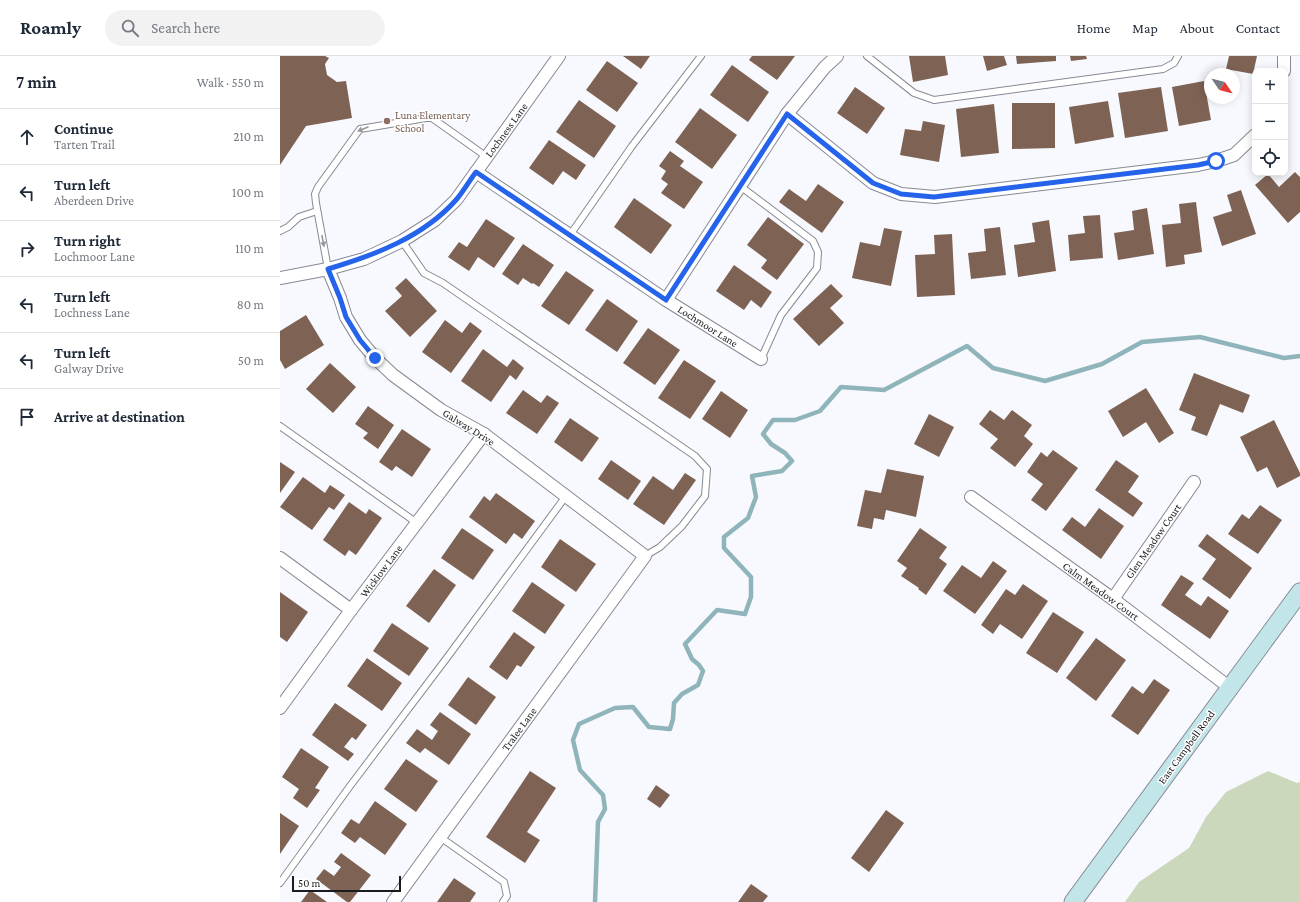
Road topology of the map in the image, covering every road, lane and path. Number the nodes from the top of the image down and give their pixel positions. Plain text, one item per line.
1 (559, 56) edge
2 (701, 56) edge
3 (837, 56) edge
4 (867, 56) edge
5 (1178, 56) edge
6 (1284, 56) edge
7 (1284, 68) edge
8 (787, 114) junction
9 (1252, 138) edge
10 (487, 156) junction
11 (476, 172) junction
12 (740, 186) junction
13 (317, 211) junction
14 (280, 231) edge
15 (570, 236) junction
16 (402, 241) junction
17 (328, 269) junction
18 (280, 278) edge
19 (666, 300) junction
20 (761, 359) joint
21 (280, 426) edge
22 (484, 434) junction
23 (1194, 482) dead end
24 (566, 496) junction
25 (971, 497) dead end
26 (417, 523) junction
27 (645, 556) junction
28 (280, 558) edge
29 (1300, 592) edge
30 (1113, 599) junction
31 (351, 610) junction
32 (1229, 687) junction
33 (280, 708) edge
34 (440, 837) junction
35 (280, 883) edge
36 (393, 902) edge
37 (503, 902) edge
38 (1073, 902) edge

1 - 10 street, Lochness Lane
2 - 15 lane
3 - 8 street
4 - 5 lane
6 - 7 street
8 - 9 street
8 - 12 street
10 - 11 street, Lochness Lane
10 -> 13 lane
11 - 15 street, Lochmoor Lane
11 - 16 street, Lochness Lane
12 - 19 street
12 - 20 lane
13 - 14 lane
13 -> 17 lane
15 - 19 street, Lochmoor Lane
16 - 17 street, Lochness Lane
16 - 27 lane
17 - 18 street, Lochness Lane
17 - 22 street, Galway Drive
19 - 20 street, Lochmoor Lane
21 - 26 lane
22 - 24 street, Galway Drive
22 - 26 street, Wicklow Lane
23 - 30 street, Glen Meadow Court
24 - 27 street, Galway Drive
24 - 35 lane
25 - 30 street, Calm Meadow Court
26 - 31 street, Wicklow Lane
27 - 34 street, Tralee Lane
28 - 31 street
29 - 32 main road, East Campbell Road
30 - 32 street, Calm Meadow Court
31 - 33 street, Wicklow Lane
32 - 38 main road, East Campbell Road
34 - 36 street, Tralee Lane
34 - 37 lane

